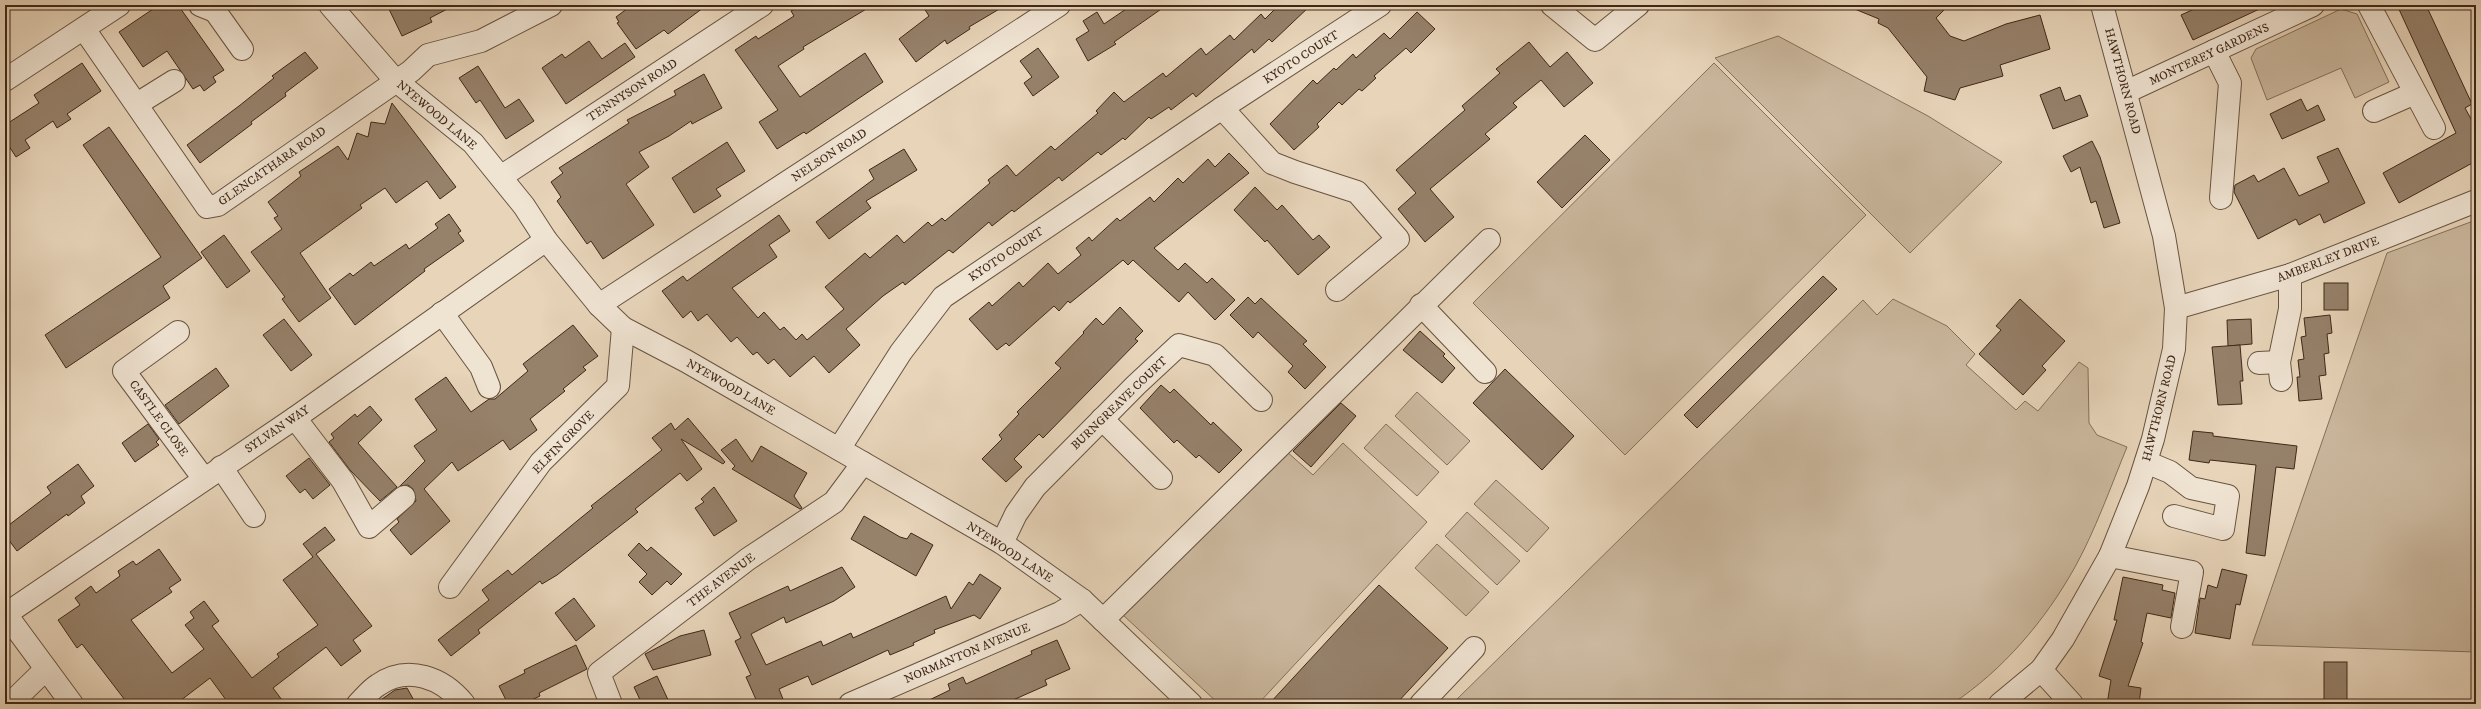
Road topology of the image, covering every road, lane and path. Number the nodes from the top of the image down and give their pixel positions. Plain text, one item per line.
1 (119, 5) edge
2 (200, 5) edge
3 (330, 5) edge
4 (551, 5) edge
5 (762, 5) edge
6 (1060, 5) edge
7 (1380, 5) edge
8 (1552, 5) edge
9 (1638, 5) edge
10 (2102, 5) edge
11 (2313, 5) edge
12 (2369, 5) edge
13 (84, 29) junction
14 (242, 49) dead end
15 (2214, 51) junction
16 (5, 80) edge
17 (174, 80) dead end
18 (395, 80) junction
19 (2126, 92) junction
20 (2415, 93) junction
21 (137, 104) junction
22 (1222, 108) junction
23 (2374, 111) dead end
24 (2434, 128) dead end
25 (502, 176) junction
26 (2221, 198) dead end
27 (2476, 201) edge
28 (546, 240) junction
29 (1489, 240) dead end
30 (2290, 275) junction
31 (1337, 290) dead end
32 (1421, 305) junction
33 (599, 306) junction
34 (2176, 308) junction
35 (442, 314) junction
36 (623, 328) junction
37 (178, 332) dead end
38 (2273, 368) dead end
39 (1485, 372) dead end
40 (489, 388) dead end
41 (1261, 400) dead end
42 (295, 418) junction
43 (1102, 419) junction
44 (839, 449) junction
45 (2146, 462) junction
46 (863, 464) junction
47 (212, 473) junction
48 (1161, 478) dead end
49 (404, 497) dead end
50 (254, 516) dead end
51 (2174, 516) dead end
52 (1002, 543) junction
53 (2110, 556) junction
54 (450, 588) dead end
55 (1082, 600) junction
56 (6, 613) edge
57 (1103, 620) junction
58 (2182, 627) dead end
59 (1474, 648) dead end
60 (46, 669) junction
61 (2041, 670) junction
62 (10, 704) edge
63 (72, 704) edge
64 (358, 704) edge
65 (464, 704) edge
66 (611, 704) edge
67 (850, 704) edge
68 (1191, 704) edge
69 (1421, 704) edge
70 (2000, 704) edge
71 (2072, 704) edge

1 - 13 street
2 - 14 street
3 - 18 street, NYEWOOD LANE
4 - 18 street
5 - 25 street, TENNYSON ROAD
6 - 33 street, NELSON ROAD
7 - 22 street, KYOTO COURT
8 - 9 street
10 - 19 street, HAWTHORN ROAD
11 - 15 street, MONTEREY GARDENS
12 - 20 street
13 - 16 street
13 - 21 street, GLENCATHARA ROAD
15 - 19 street, MONTEREY GARDENS
15 - 26 street
17 - 21 street
18 - 21 street, GLENCATHARA ROAD
18 - 25 street, NYEWOOD LANE
19 - 34 street, HAWTHORN ROAD
20 - 23 street
20 - 24 street
22 - 31 street
22 - 44 street, KYOTO COURT
25 - 28 street, NYEWOOD LANE
27 - 30 street, AMBERLEY DRIVE
28 - 33 street, NYEWOOD LANE
28 - 35 street, SYLVAN WAY
29 - 32 street
30 - 34 street, AMBERLEY DRIVE
30 - 38 street
32 - 39 street
32 - 57 street
33 - 36 street, NYEWOOD LANE
34 - 45 street, HAWTHORN ROAD
35 - 40 street
35 - 42 street, SYLVAN WAY
36 - 44 street, NYEWOOD LANE
36 - 54 street, ELFIN GROVE
37 - 47 street, CASTLE CLOSE
41 - 43 street, BURNGREAVE COURT
42 - 47 street, SYLVAN WAY
42 - 49 street
43 - 48 street
43 - 52 street, BURNGREAVE COURT
44 - 46 street, NYEWOOD LANE
45 - 51 street
45 - 53 street, HAWTHORN ROAD
46 - 52 street, NYEWOOD LANE
46 - 66 street, THE AVENUE
47 - 50 street
47 - 56 street, SYLVAN WAY
52 - 55 street, NYEWOOD LANE
53 - 58 street
53 - 61 street, HAWTHORN ROAD
55 - 57 street, NYEWOOD LANE
55 - 67 street, NORMANTON AVENUE
56 - 60 street
57 - 68 street, NYEWOOD LANE
59 - 69 street
60 - 62 street
60 - 63 street
61 - 70 street, HAWTHORN ROAD
61 - 71 street
64 - 65 street

